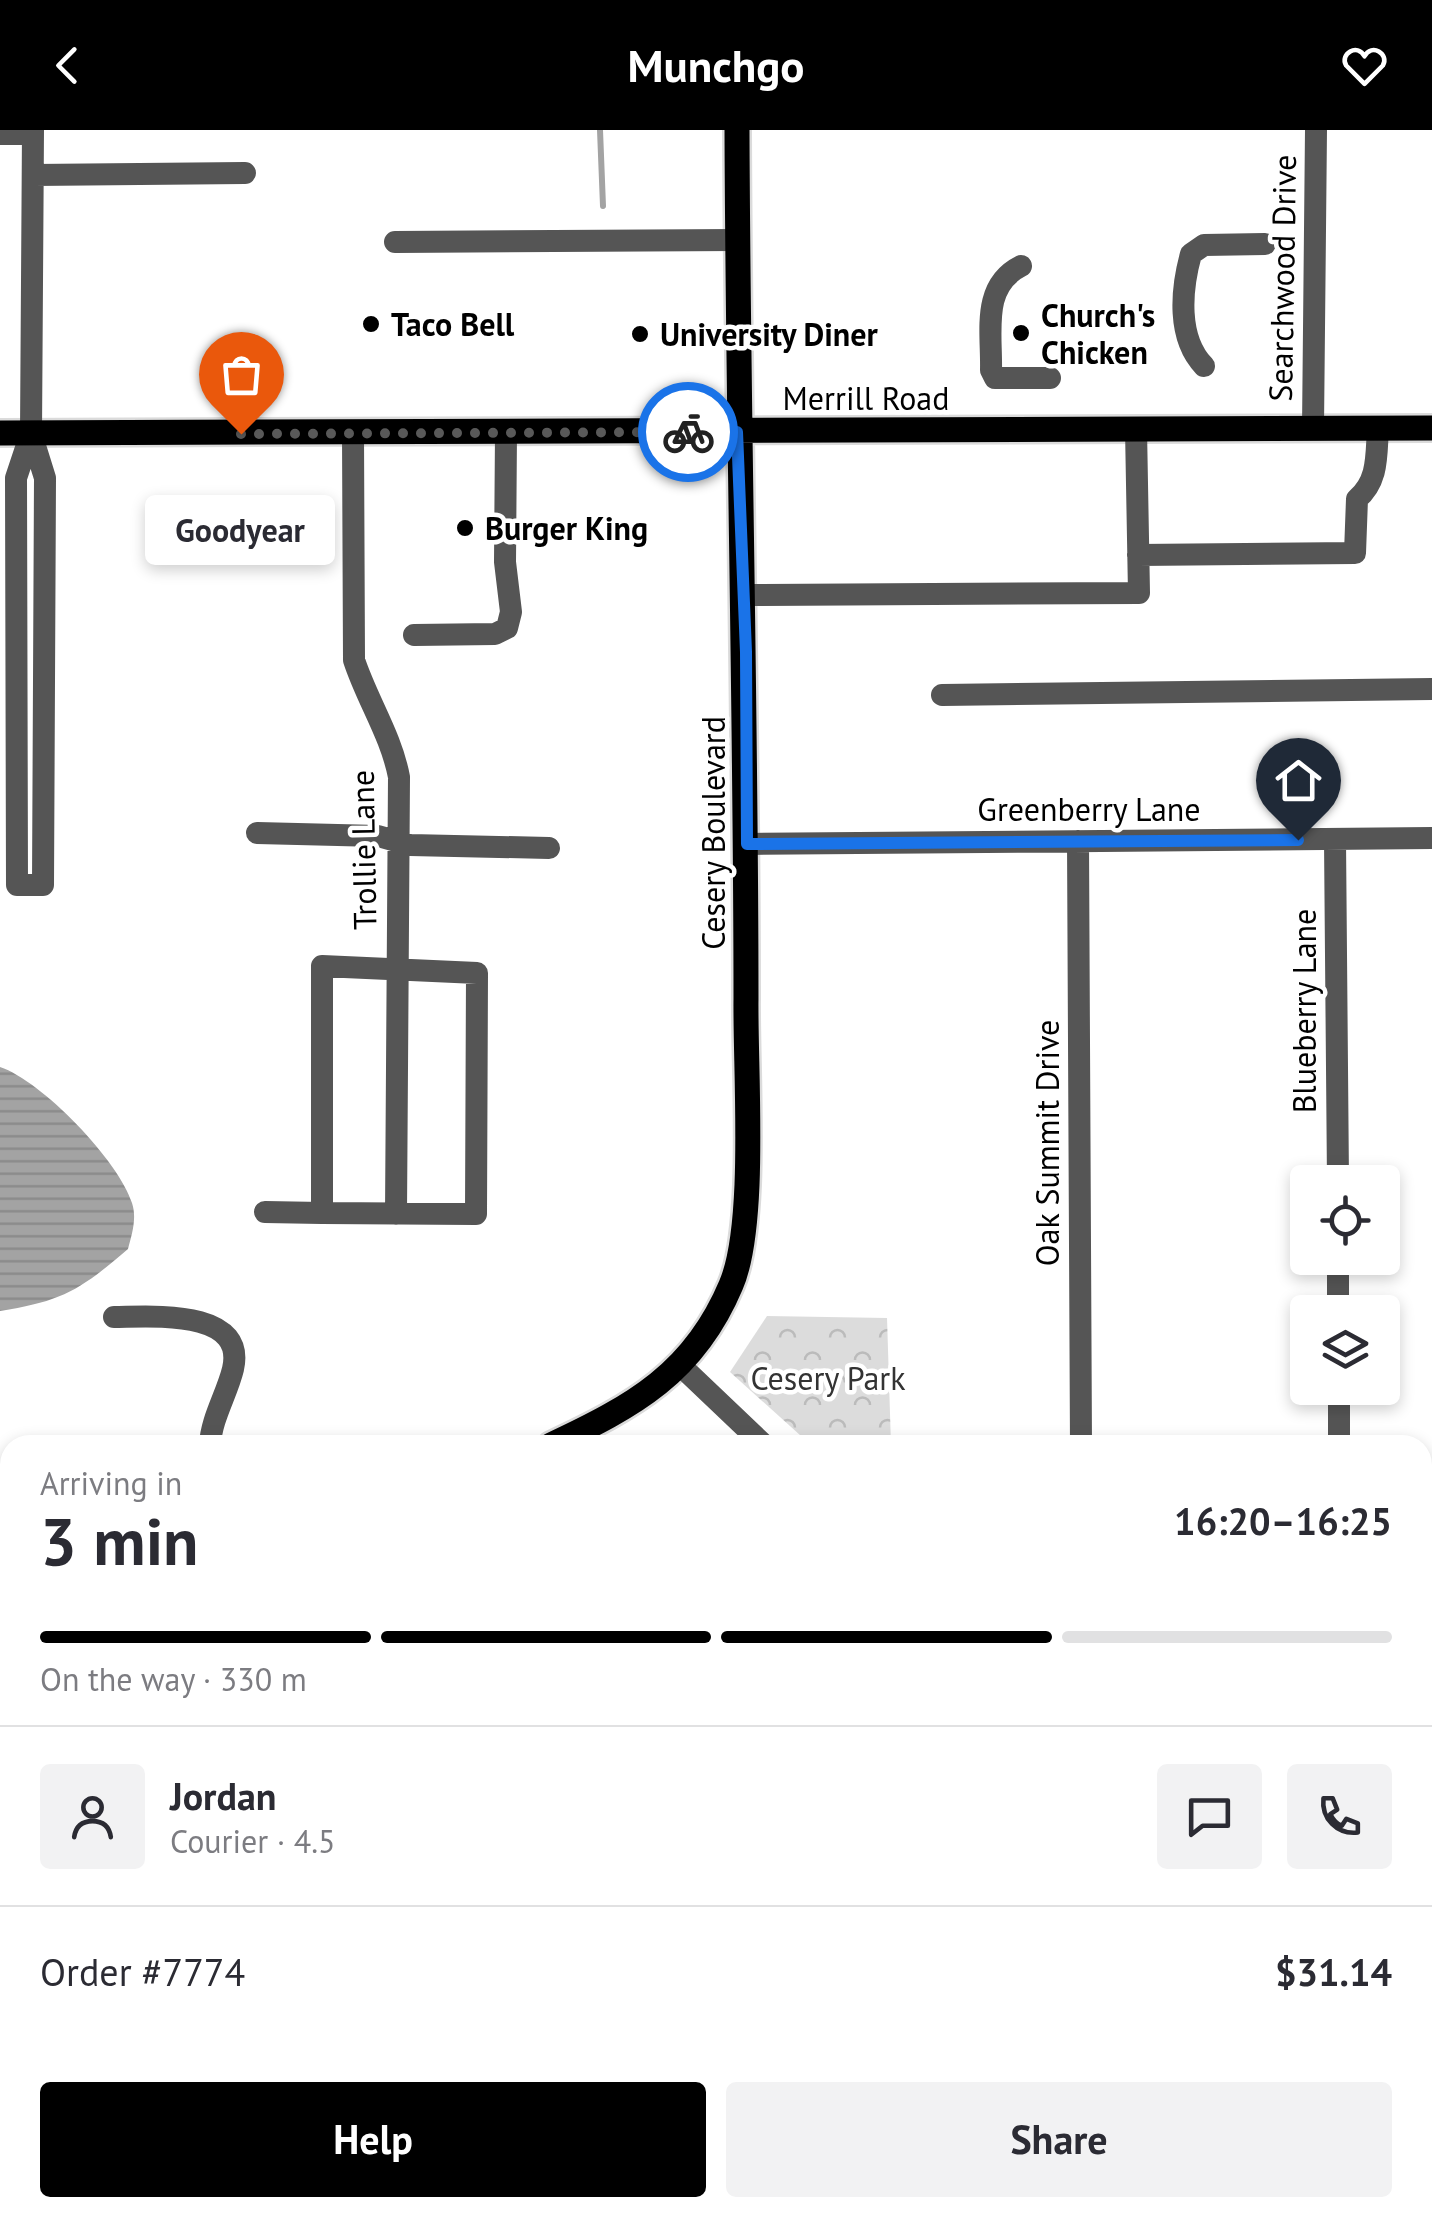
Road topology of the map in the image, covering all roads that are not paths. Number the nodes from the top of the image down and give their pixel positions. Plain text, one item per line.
1 (737, 130) edge
2 (1316, 130) edge
3 (34, 132) edge
4 (0, 134) edge
5 (245, 173) dead end
6 (34, 175) junction
7 (737, 240) junction
8 (395, 242) dead end
9 (1265, 244) dead end
10 (1021, 266) dead end
11 (1204, 366) dead end
12 (1050, 378) dead end
13 (1312, 428) junction
14 (1378, 428) junction
15 (1432, 428) edge
16 (1136, 429) junction
17 (737, 432) junction
18 (0, 433) edge
19 (30, 433) junction
20 (506, 433) junction
21 (353, 434) junction
22 (1138, 555) junction
23 (744, 595) junction
24 (414, 635) dead end
25 (1432, 689) edge
26 (942, 695) dead end
27 (45, 740) junction
28 (7, 741) edge
29 (257, 833) dead end
30 (1432, 838) edge
31 (398, 840) junction
32 (1335, 840) junction
33 (1078, 842) junction
34 (747, 844) junction
35 (550, 848) dead end
36 (396, 969) junction
37 (1338, 1165) edge
38 (264, 1212) dead end
39 (322, 1213) junction
40 (396, 1214) junction
41 (114, 1317) dead end
42 (681, 1366) junction
43 (1339, 1405) edge
44 (213, 1435) edge
45 (572, 1435) edge
46 (753, 1435) edge
47 (1082, 1435) edge
48 (1339, 1435) edge

1 - 7 main road, Cesery Boulevard
2 - 13 street, Searchwood Drive
3 - 4 street
3 - 6 street
5 - 6 street
6 - 19 street
7 - 8 street
7 - 17 main road, Cesery Boulevard
9 - 11 street
10 - 12 street
13 - 14 main road, Merrill Road
13 - 16 main road, Merrill Road
14 - 15 main road, Merrill Road
14 - 22 street
16 - 17 main road, Merrill Road
16 - 22 street
17 - 20 main road, Merrill Road
17 - 23 main road, Cesery Boulevard
18 - 19 main road, Merrill Road
19 - 21 main road, Merrill Road
19 - 27 street
19 - 28 street
20 - 21 main road, Merrill Road
20 - 24 street
21 - 31 street, Trollie Lane
22 - 23 street
23 - 34 main road, Cesery Boulevard
25 - 26 street
27 - 28 street
27 - 28 street
29 - 31 street
30 - 32 street, Greenberry Lane
31 - 35 street
31 - 36 street, Trollie Lane
32 - 33 street, Greenberry Lane
32 - 37 street, Blueberry Lane
33 - 34 street, Greenberry Lane
33 - 47 street, Oak Summit Drive
34 - 42 main road, Cesery Boulevard
36 - 39 street
36 - 40 street, Trollie Lane
36 - 40 street
38 - 39 street
39 - 40 street
41 - 44 street
42 - 45 main road, Cesery Boulevard
42 - 46 street
43 - 48 street

